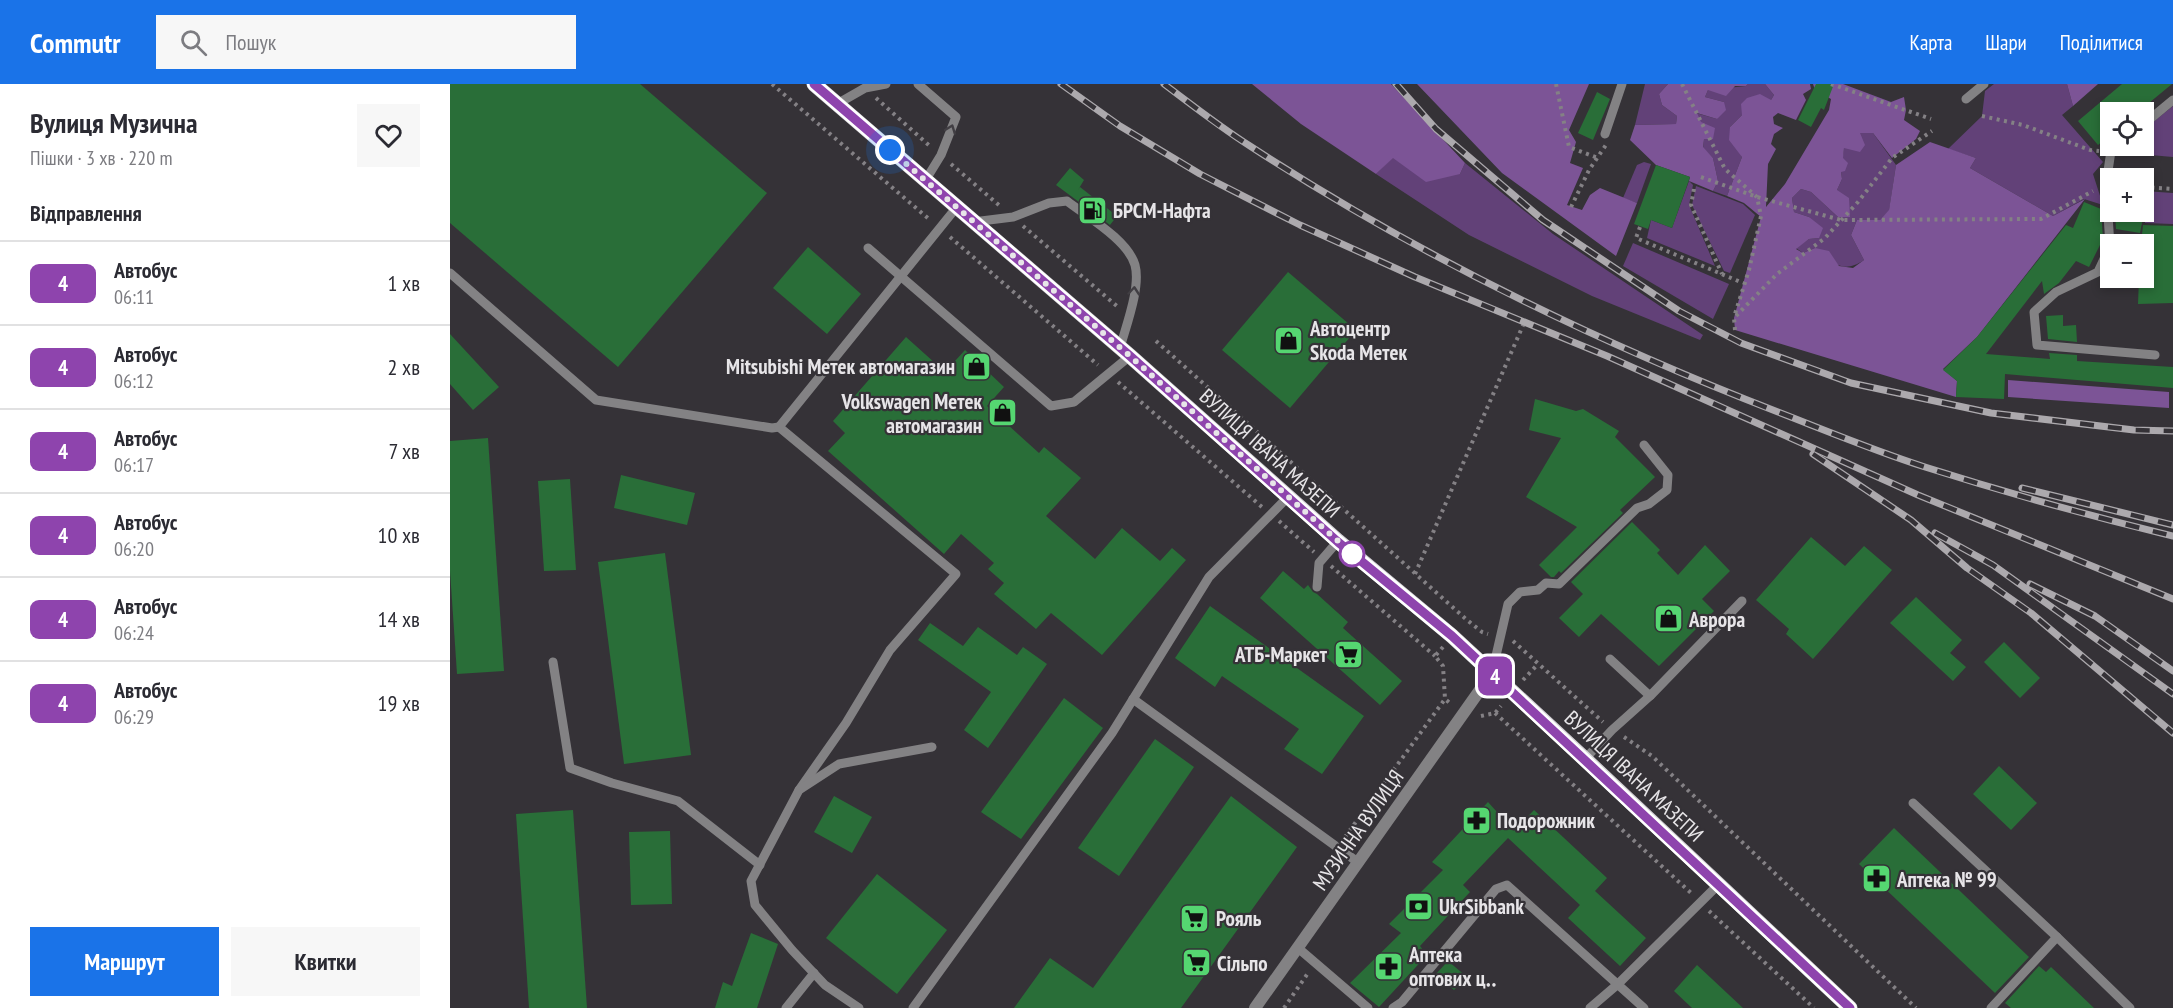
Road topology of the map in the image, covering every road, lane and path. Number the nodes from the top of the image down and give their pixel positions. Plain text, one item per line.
1 (814, 84) edge
2 (886, 84) edge
3 (918, 84) edge
4 (1556, 84) edge
5 (1622, 84) edge
6 (1682, 84) edge
7 (1831, 84) edge
8 (1984, 84) edge
9 (865, 88) junction
10 (1966, 99) dead end
11 (2173, 100) edge
12 (837, 104) junction
13 (1982, 116) dead end
14 (2154, 116) edge
15 (1931, 119) dead end
16 (1932, 131) dead end
17 (1605, 134) dead end
18 (2100, 149) edge
19 (941, 155) junction
20 (1598, 158) dead end
21 (1589, 170) dead end
22 (1701, 177) dead end
23 (925, 181) junction
24 (2100, 187) edge
25 (2154, 188) edge
26 (1694, 189) dead end
27 (2173, 189) edge
28 (1757, 197) junction
29 (1571, 207) dead end
30 (956, 208) junction
31 (1013, 217) junction
32 (1841, 220) junction
33 (972, 222) junction
34 (1640, 227) dead end
35 (868, 248) dead end
36 (2100, 268) edge
37 (450, 273) edge
38 (1722, 275) junction
39 (900, 276) junction
40 (1743, 283) junction
41 (1120, 309) dead end
42 (1734, 318) junction
43 (1524, 323) dead end
44 (1735, 330) dead end
45 (1156, 341) dead end
46 (1125, 352) junction
47 (2155, 356) dead end
48 (779, 427) junction
49 (1644, 444) dead end
50 (1288, 497) junction
51 (1338, 542) junction
52 (1415, 574) junction
53 (1317, 587) dead end
54 (1742, 601) dead end
55 (1500, 637) junction
56 (1444, 646) dead end
57 (1610, 658) dead end
58 (553, 662) dead end
59 (1537, 665) junction
60 (1492, 673) junction
61 (1522, 680) dead end
62 (1650, 696) junction
63 (1133, 699) junction
64 (1445, 699) junction
65 (1453, 705) dead end
66 (1501, 706) dead end
67 (1495, 713) junction
68 (1473, 721) dead end
69 (1612, 730) junction
70 (932, 747) dead end
71 (1585, 759) junction
72 (799, 790) junction
73 (1913, 803) dead end
74 (1337, 847) junction
75 (1359, 863) junction
76 (760, 865) junction
77 (1718, 885) junction
78 (1700, 902) junction
79 (2058, 937) junction
80 (1298, 948) junction
81 (1315, 963) junction
82 (814, 974) junction
83 (1618, 984) junction
84 (786, 1008) edge
85 (859, 1008) edge
86 (913, 1008) edge
87 (1256, 1008) edge
88 (1284, 1008) edge
89 (1368, 1008) edge
90 (1393, 1008) edge
91 (1590, 1008) edge
92 (1644, 1008) edge
93 (1814, 1008) edge
94 (1850, 1008) edge
95 (1916, 1008) edge
96 (1990, 1008) edge
97 (2130, 1008) edge

1 - 12 main road, ВУЛИЦЯ ІВАНА МАЗЕПИ
2 - 9 lane
19 -> 3 lane
4 - 20 path
5 - 17 lane
6 - 28 path
7 - 15 path
8 - 10 lane
9 - 12 lane
9 - 19 path
11 - 14 lane
12 - 23 main road, ВУЛИЦЯ ІВАНА МАЗЕПИ
13 - 18 path
16 - 32 path
19 - 23 lane
19 - 31 path
21 - 29 path
22 - 28 path
23 - 30 main road, ВУЛИЦЯ ІВАНА МАЗЕПИ
24 - 32 path
25 - 27 path
26 - 38 path
28 - 32 path
28 - 40 path
30 - 33 main road, ВУЛИЦЯ ІВАНА МАЗЕПИ
30 - 39 lane
31 - 33 lane
31 - 41 path
46 -> 31 lane
32 - 42 path
33 - 46 main road, ВУЛИЦЯ ІВАНА МАЗЕПИ
34 - 38 path
35 - 39 lane
36 - 47 lane
37 - 48 lane
38 - 40 path
39 - 46 lane
39 - 48 lane
40 - 42 path
42 - 44 path
43 - 52 path
45 - 52 path
46 - 50 main road, ВУЛИЦЯ ІВАНА МАЗЕПИ
48 - 72 lane
49 - 55 lane
50 - 51 main road, ВУЛИЦЯ ІВАНА МАЗЕПИ
50 - 63 lane
51 - 53 lane
51 - 60 main road, ВУЛИЦЯ ІВАНА МАЗЕПИ
52 - 55 path
54 - 62 lane
55 - 59 path
55 - 60 lane
56 - 64 path
57 - 62 lane
58 - 76 lane
59 - 61 path
59 - 69 path
60 - 71 main road, ВУЛИЦЯ ІВАНА МАЗЕПИ
60 - 75 street, МУЗИЧНА ВУЛИЦЯ
62 - 69 lane
63 - 74 lane
63 - 86 lane
64 - 65 path
64 - 74 path
66 - 67 path
67 - 68 path
67 - 78 path
69 - 71 lane
69 - 95 path
70 - 72 lane
71 - 77 main road, ВУЛИЦЯ ІВАНА МАЗЕПИ
72 - 76 lane
73 - 79 lane
74 - 75 lane
75 - 80 street, МУЗИЧНА ВУЛИЦЯ
76 - 82 lane
77 - 78 lane
77 - 94 main road, ВУЛИЦЯ ІВАНА МАЗЕПИ
78 - 83 lane
78 - 93 path
79 - 96 lane
79 - 97 lane
80 - 81 lane
80 - 87 street, МУЗИЧНА ВУЛИЦЯ
81 - 88 path
81 - 89 lane
82 - 84 lane
82 - 85 lane
83 - 90 lane
83 - 91 lane
83 - 92 lane

